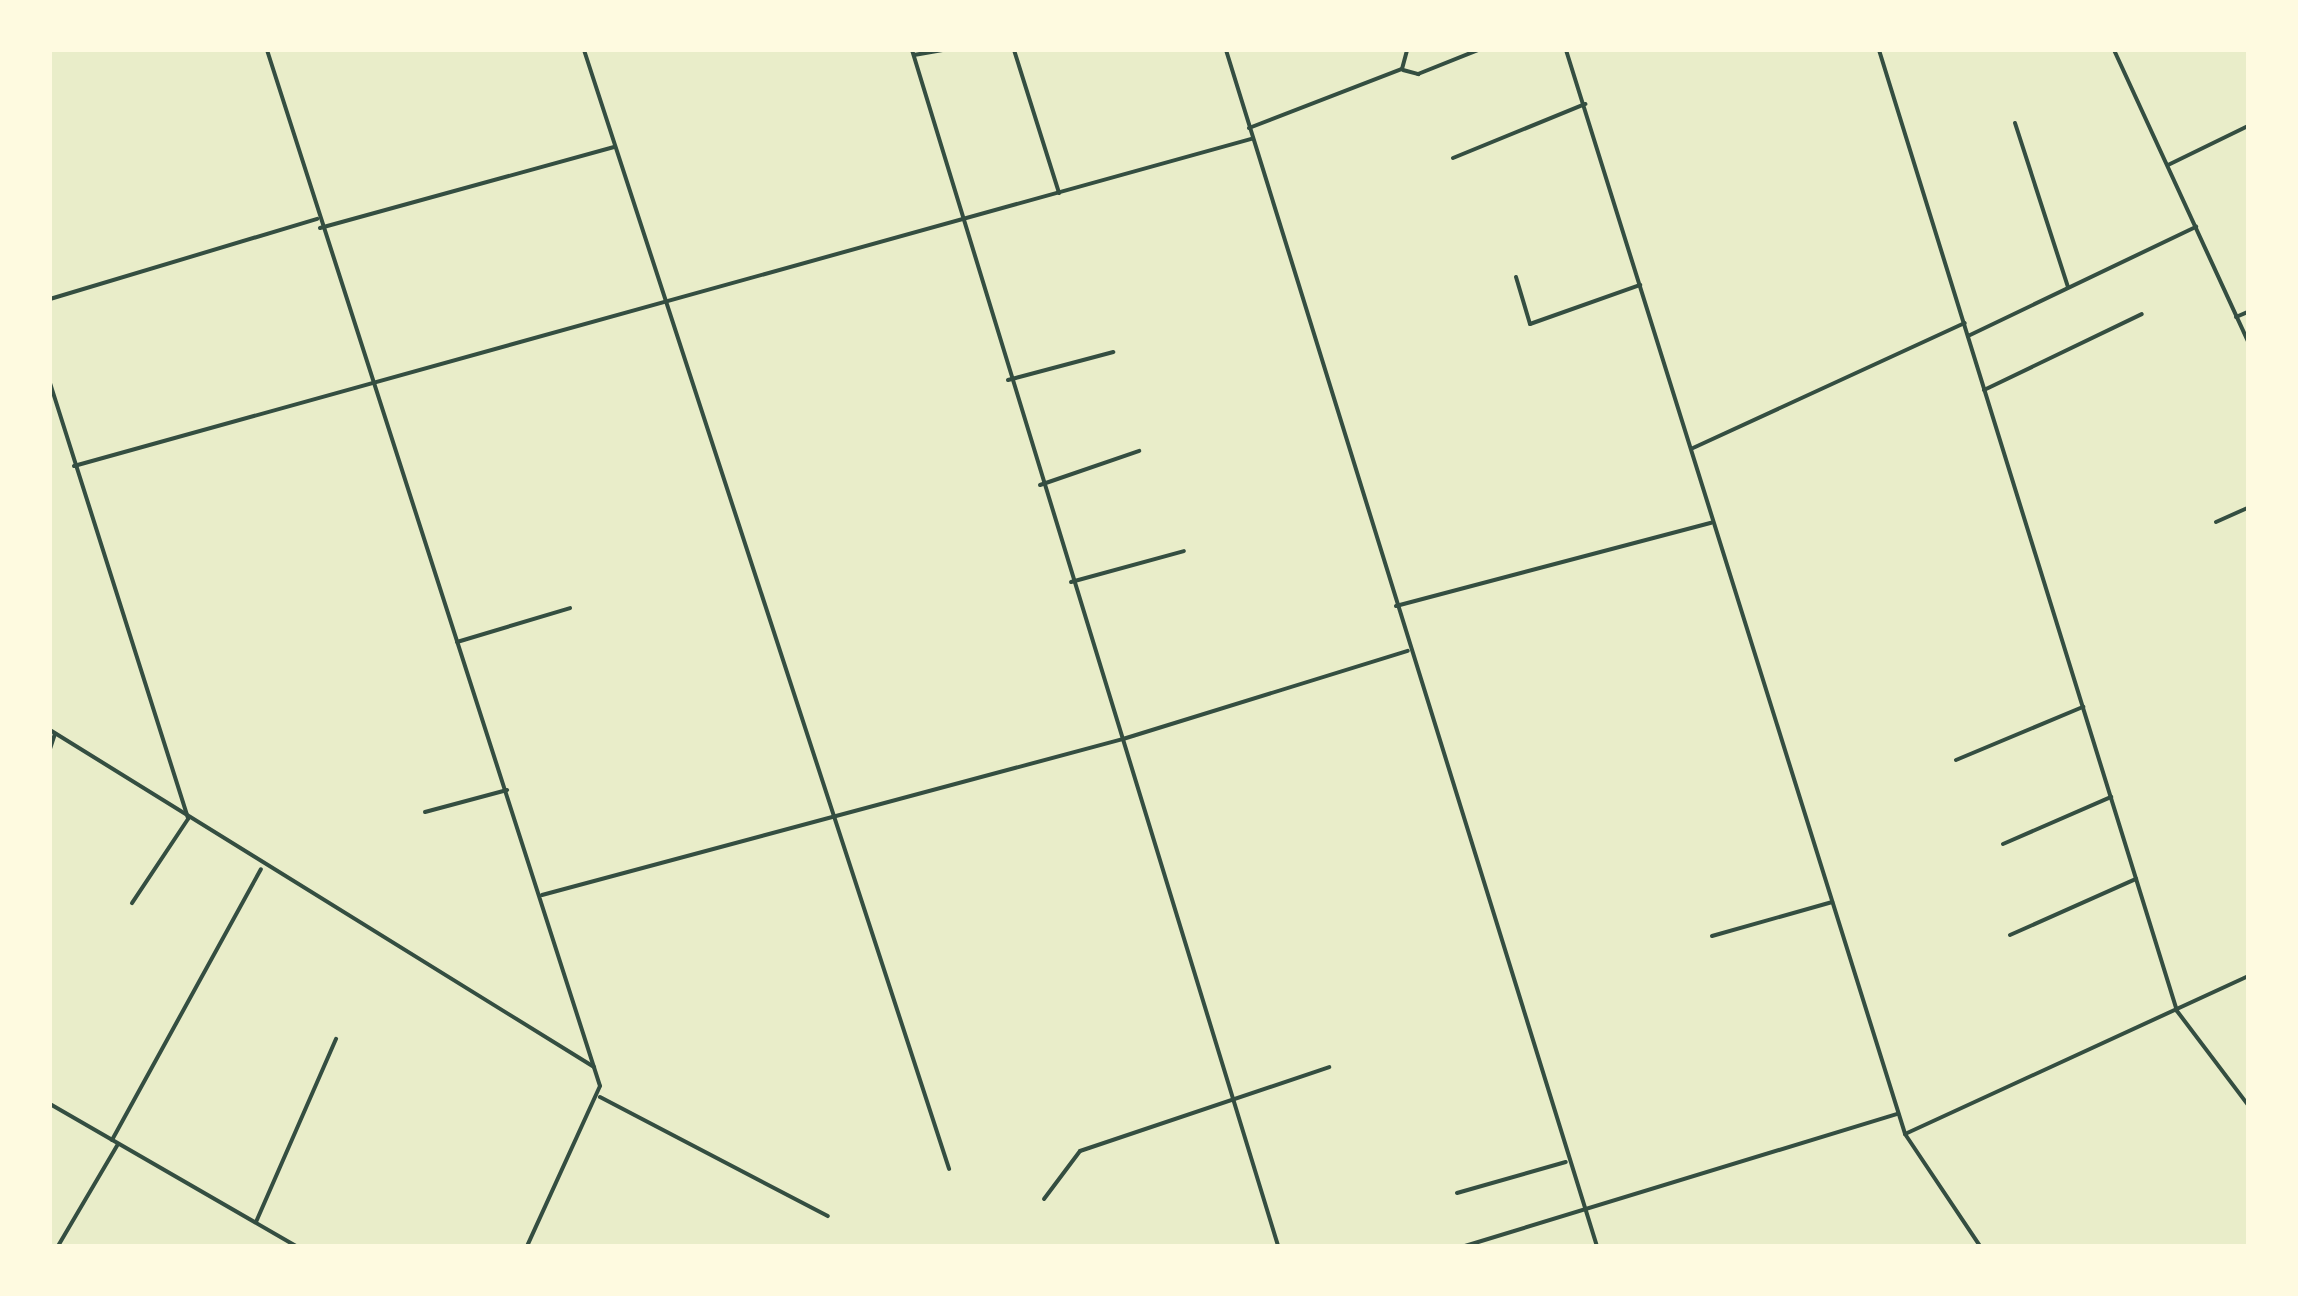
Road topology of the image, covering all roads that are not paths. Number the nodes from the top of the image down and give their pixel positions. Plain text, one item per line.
1 (267, 50) edge
2 (584, 50) edge
3 (943, 50) edge
4 (1014, 50) edge
5 (1226, 50) edge
6 (1407, 50) edge
7 (1478, 50) edge
8 (1566, 50) edge
9 (1879, 50) edge
10 (2114, 50) edge
11 (914, 53) edge
12 (1402, 70) junction
13 (1585, 104) junction
14 (2015, 123) dead end
15 (2248, 126) edge
16 (1249, 128) junction
17 (1250, 139) junction
18 (614, 147) junction
19 (1453, 158) dead end
20 (2168, 164) junction
21 (1059, 194) junction
22 (318, 219) junction
23 (958, 221) junction
24 (2196, 227) junction
25 (320, 228) junction
26 (1516, 277) dead end
27 (1642, 284) junction
28 (2068, 288) junction
29 (50, 300) edge
30 (661, 306) junction
31 (2248, 312) edge
32 (2142, 314) dead end
33 (2236, 317) junction
34 (1964, 323) junction
35 (1968, 336) junction
36 (2248, 342) edge
37 (1113, 352) dead end
38 (1008, 380) junction
39 (50, 384) edge
40 (372, 384) junction
41 (1984, 390) junction
42 (58, 408) junction
43 (50, 410) edge
44 (1693, 448) junction
45 (1138, 451) dead end
46 (74, 466) junction
47 (1040, 485) junction
48 (2248, 508) edge
49 (2216, 522) dead end
50 (1713, 523) junction
51 (1184, 551) dead end
52 (1071, 582) junction
53 (1396, 606) junction
54 (570, 608) dead end
55 (457, 642) junction
56 (1408, 651) junction
57 (2083, 707) junction
58 (52, 732) edge
59 (1123, 739) junction
60 (50, 749) edge
61 (1956, 760) dead end
62 (507, 790) junction
63 (2111, 797) junction
64 (425, 812) dead end
65 (835, 816) junction
66 (188, 819) junction
67 (2003, 844) dead end
68 (262, 868) junction
69 (2136, 879) junction
70 (542, 895) junction
71 (1832, 902) junction
72 (132, 903) dead end
73 (2010, 935) dead end
74 (1712, 936) dead end
75 (2248, 976) edge
76 (2176, 1011) junction
77 (336, 1039) dead end
78 (1328, 1067) dead end
79 (594, 1068) junction
80 (600, 1097) junction
81 (1233, 1097) junction
82 (50, 1104) edge
83 (2248, 1105) edge
84 (1898, 1114) junction
85 (1904, 1134) junction
86 (115, 1142) junction
87 (1566, 1162) junction
88 (949, 1169) dead end
89 (1457, 1193) dead end
90 (1044, 1200) dead end
91 (1579, 1208) junction
92 (828, 1216) dead end
93 (256, 1222) junction
94 (58, 1246) edge
95 (296, 1246) edge
96 (527, 1246) edge
97 (1278, 1246) edge
98 (1465, 1246) edge
99 (1597, 1246) edge
100 (1980, 1246) edge

1 - 22 street
2 - 18 street
3 - 11 street
4 - 21 street
5 - 16 street
6 - 12 street
7 - 12 street
8 - 13 street
9 - 34 street
10 - 20 street
11 - 23 street
12 - 16 street
13 - 19 street
13 - 27 street
14 - 28 street
15 - 20 street
16 - 17 street
17 - 21 street
17 - 53 street
18 - 25 street
18 - 30 street
20 - 24 street
21 - 23 street
22 - 25 street
22 - 29 street
23 - 30 street
23 - 38 street
24 - 28 street
24 - 33 street
25 - 40 street
26 - 27 street
27 - 44 street
28 - 35 street
30 - 40 street
30 - 65 street
31 - 33 street
32 - 41 street
33 - 36 street
34 - 35 street
34 - 44 street
35 - 41 street
37 - 38 street
38 - 47 street
39 - 42 street
40 - 46 street
40 - 55 street
41 - 57 street
42 - 43 street
42 - 46 street
44 - 50 street
45 - 47 street
46 - 66 street
47 - 52 street
48 - 49 street
50 - 53 street
50 - 71 street
51 - 52 street
52 - 59 street
53 - 56 street
54 - 55 street
55 - 62 street
56 - 59 street
56 - 87 street
57 - 61 street
57 - 63 street
58 - 60 street
58 - 66 street
59 - 65 street
59 - 81 street
62 - 64 street
62 - 70 street
63 - 67 street
63 - 69 street
65 - 70 street
65 - 88 street
66 - 68 street
66 - 72 street
68 - 79 street
68 - 86 street
69 - 73 street
69 - 76 street
70 - 79 street
71 - 74 street
71 - 84 street
75 - 76 street
76 - 83 street
76 - 85 street
77 - 93 street
78 - 81 street
79 - 80 street
80 - 92 street
80 - 96 street
81 - 90 street
81 - 97 street
82 - 86 street
84 - 85 street
84 - 91 street
85 - 100 street
86 - 93 street
86 - 94 street
87 - 89 street
87 - 91 street
91 - 98 street
91 - 99 street
93 - 95 street

